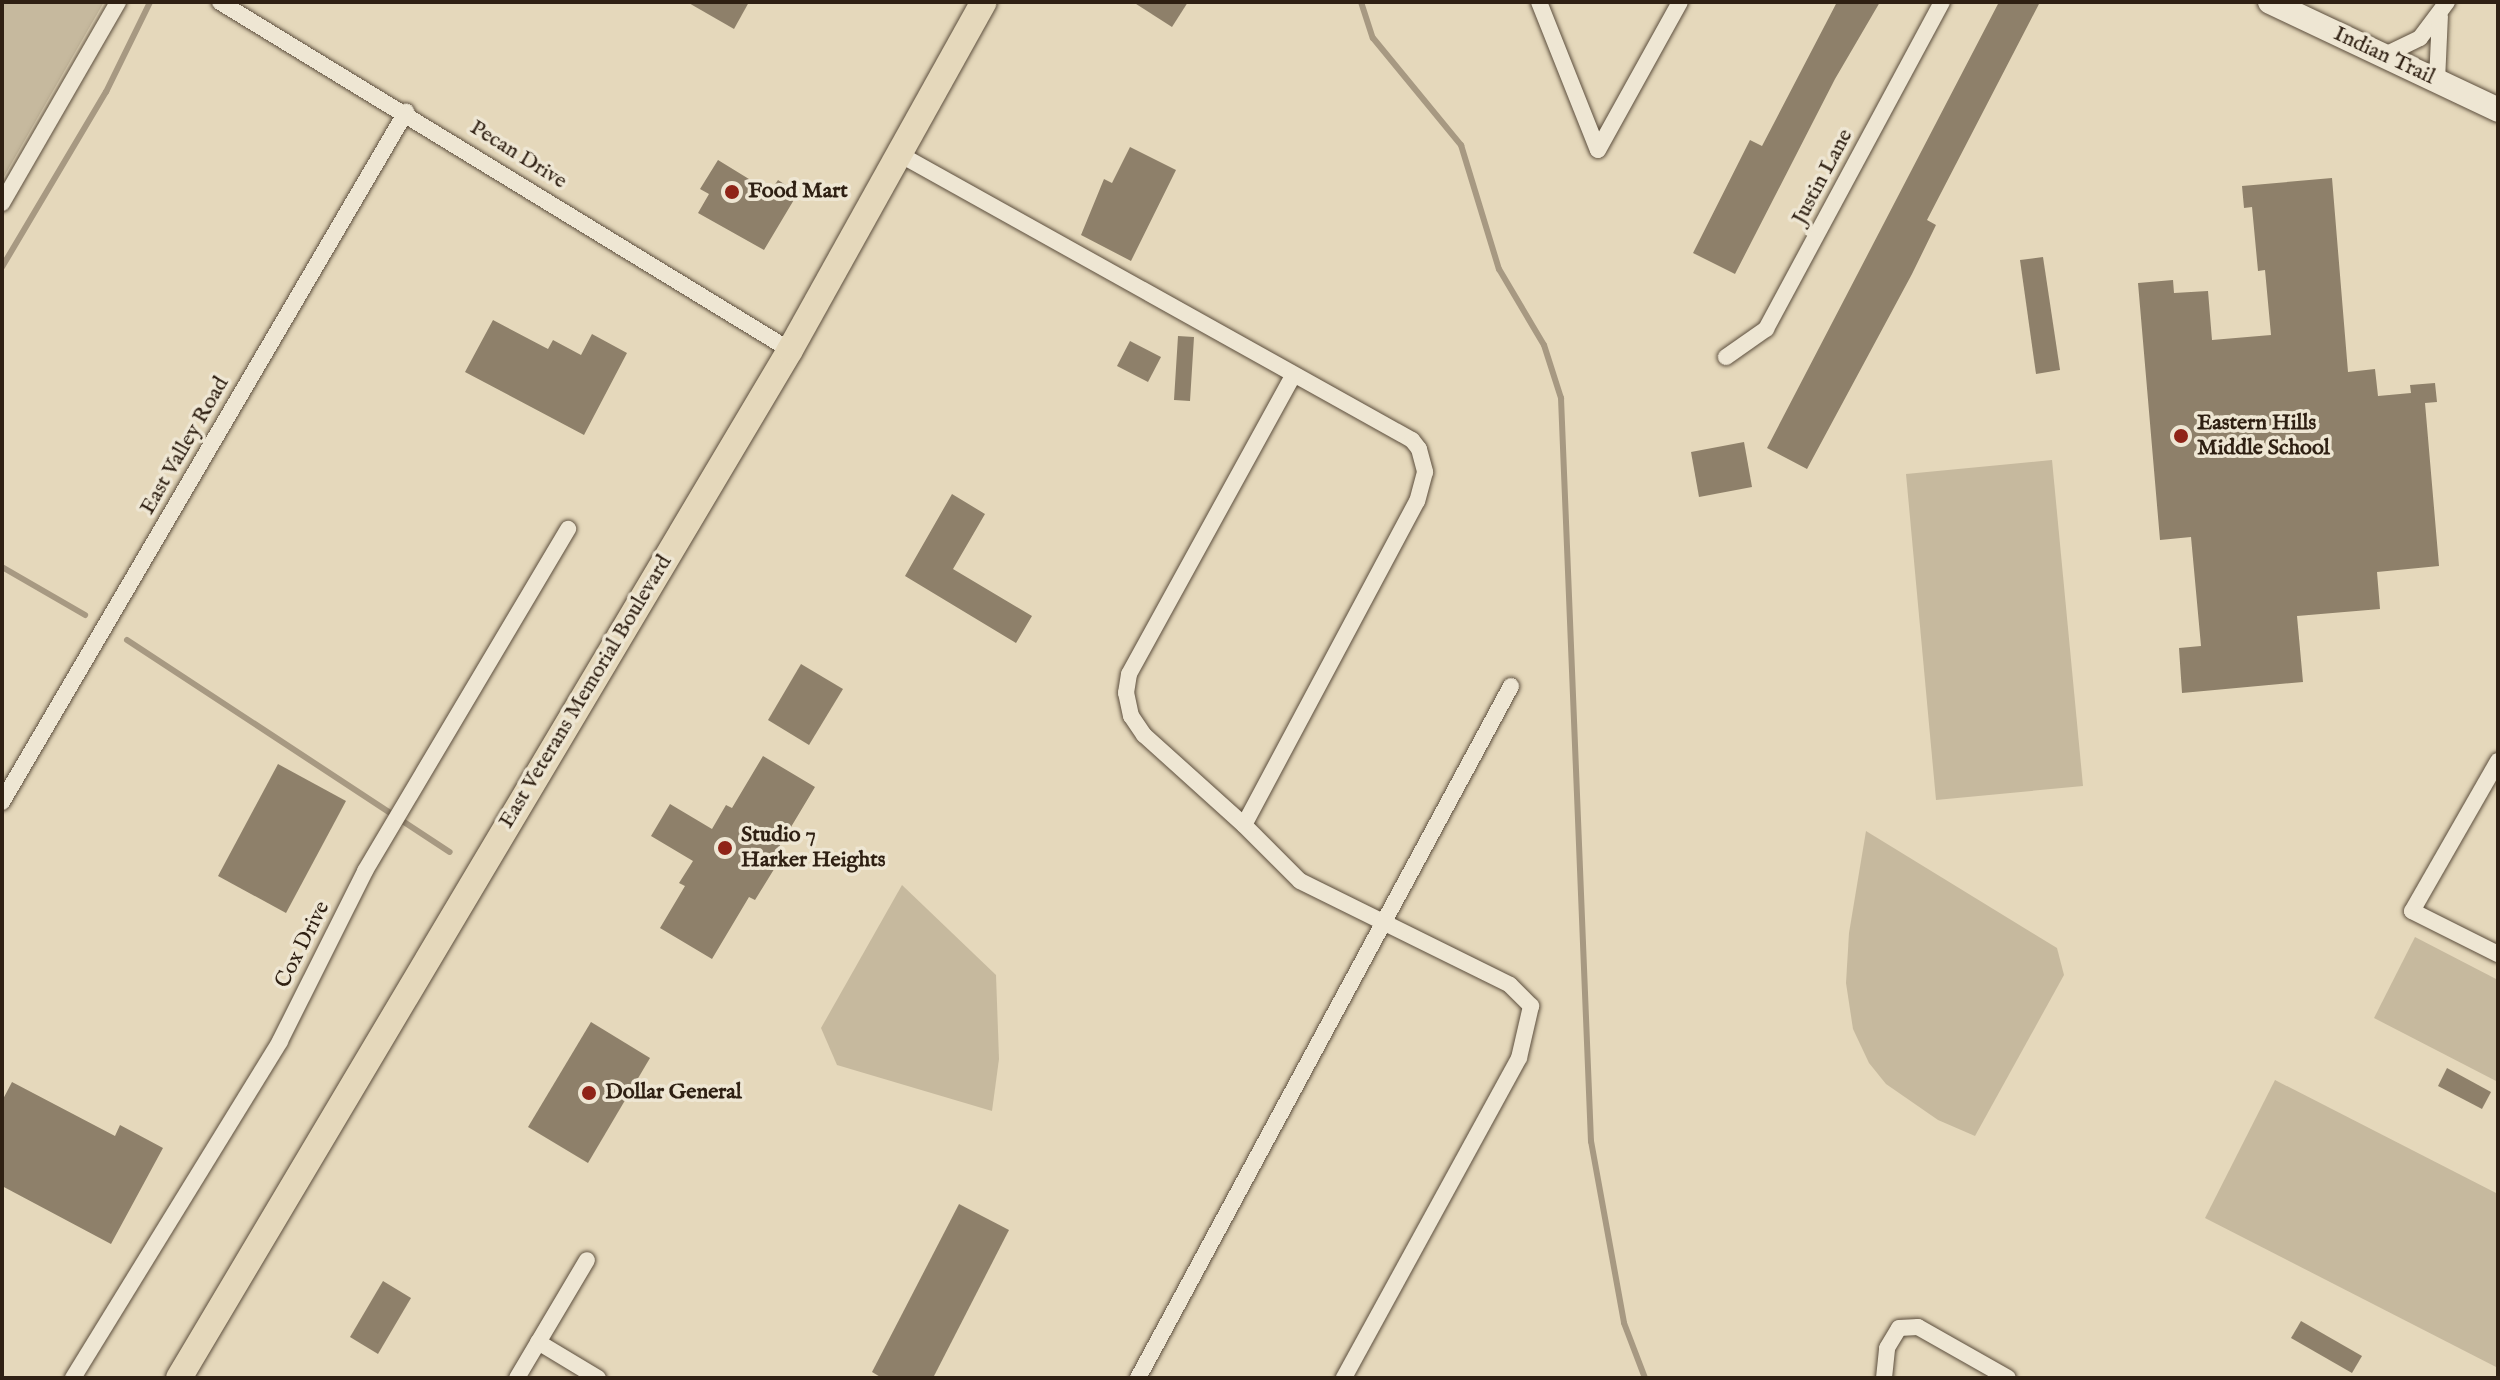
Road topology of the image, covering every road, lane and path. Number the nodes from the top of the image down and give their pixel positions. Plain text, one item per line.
1 (118, 2) edge
2 (220, 2) edge
3 (984, 2) edge
4 (1539, 2) edge
5 (1680, 2) edge
6 (1942, 2) edge
7 (2270, 2) edge
8 (2443, 9) edge
9 (2383, 56) junction
10 (2437, 81) junction
11 (2498, 110) edge
12 (406, 112) junction
13 (901, 155) junction
14 (2, 203) edge
15 (790, 350) junction
16 (1726, 357) dead end
17 (1293, 376) junction
18 (568, 529) dead end
19 (1511, 686) dead end
20 (2498, 761) edge
21 (2, 802) edge
22 (1244, 825) junction
23 (1384, 923) junction
24 (2498, 954) edge
25 (587, 1260) dead end
26 (538, 1342) junction
27 (73, 1378) edge
28 (179, 1378) edge
29 (517, 1378) edge
30 (598, 1378) edge
31 (1138, 1378) edge
32 (1344, 1378) edge
33 (1884, 1378) edge
34 (2008, 1378) edge

1 - 14 street
2 - 12 street, Pecan Drive
3 - 13 main road, East Veterans Memorial Boulevard
4 - 5 street
6 - 16 street, Justin Lane
7 - 9 street, Indian Trail
8 - 9 street
8 - 10 street
9 - 10 street, Indian Trail
10 - 11 street, Indian Trail
12 - 15 street, Pecan Drive
12 - 21 street, East Valley Road
13 - 15 main road, East Veterans Memorial Boulevard
13 - 17 street
15 - 28 main road, East Veterans Memorial Boulevard
17 - 22 street
17 - 22 street
18 - 27 street, Cox Drive
19 - 23 street
20 - 24 street
22 - 23 street
23 - 31 street
23 - 32 street
25 - 26 street
26 - 29 street
26 - 30 street
33 - 34 street

